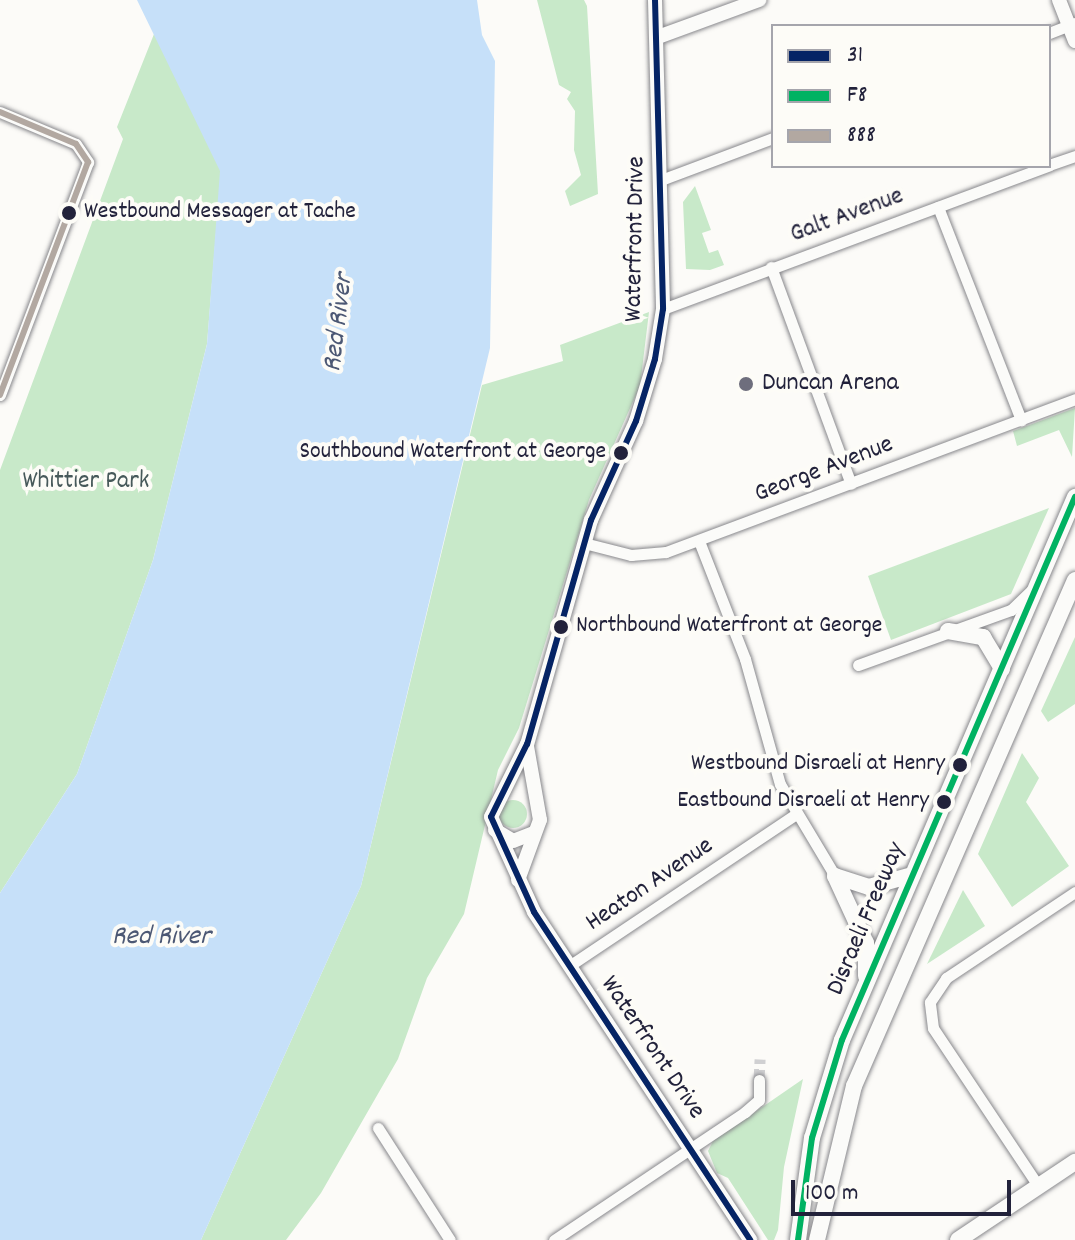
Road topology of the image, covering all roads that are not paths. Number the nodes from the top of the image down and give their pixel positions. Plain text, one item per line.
1 (655, 0) edge
2 (759, 0) edge
3 (1059, 0) edge
4 (1072, 24) edge
5 (1051, 32) edge
6 (658, 37) junction
7 (1075, 41) edge
8 (0, 112) edge
9 (771, 139) edge
10 (1075, 156) edge
11 (1051, 165) edge
12 (1043, 168) edge
13 (661, 180) junction
14 (938, 207) junction
15 (771, 267) junction
16 (663, 309) junction
17 (0, 395) edge
18 (1075, 399) edge
19 (1021, 420) junction
20 (851, 484) junction
21 (1075, 497) edge
22 (699, 541) junction
23 (584, 543) junction
24 (1075, 580) edge
25 (1035, 588) junction
26 (948, 631) junction
27 (858, 665) dead end
28 (1002, 669) junction
29 (527, 744) junction
30 (496, 802) junction
31 (537, 804) junction
32 (796, 814) junction
33 (495, 830) junction
34 (534, 833) junction
35 (912, 875) junction
36 (835, 876) junction
37 (518, 880) junction
38 (1075, 892) edge
39 (569, 966) junction
40 (866, 982) junction
41 (759, 1080) tunnel mouth
42 (378, 1128) dead end
43 (691, 1148) junction
44 (1075, 1162) edge
45 (1039, 1187) junction
46 (798, 1238) edge
47 (818, 1238) edge
48 (450, 1240) edge
49 (554, 1240) edge
50 (750, 1240) edge
51 (958, 1240) edge

1 - 6 street, Waterfront Drive
2 - 6 street
3 - 4 street
4 - 5 street
4 - 7 street
6 - 13 street, Waterfront Drive
8 - 17 street
9 - 13 street
10 - 11 street, Galt Avenue
12 - 14 street, Galt Avenue
13 - 16 street, Waterfront Drive
14 - 15 street, Galt Avenue
14 - 19 street
15 - 16 street, Galt Avenue
15 - 20 street
16 - 23 street, Waterfront Drive
18 - 19 street, George Avenue
19 - 20 street, George Avenue
20 - 22 street, George Avenue
21 - 25 main road, Disraeli Freeway
22 - 23 street, George Avenue
22 - 32 street
23 - 29 street, Waterfront Drive
24 - 47 main road, Disraeli Freeway
25 - 26 street
25 - 28 main road, Disraeli Freeway
26 - 27 street
26 - 28 main road
28 - 35 main road, Disraeli Freeway
29 - 30 street, Waterfront Drive
29 - 31 street, Waterfront Drive
30 - 31 street
30 - 33 street, Waterfront Drive
31 - 34 street, Waterfront Drive
32 - 36 street
32 - 39 street, Heaton Avenue
33 - 34 street
33 - 37 street, Waterfront Drive
34 - 37 street, Waterfront Drive
35 - 36 main road
35 - 40 main road, Disraeli Freeway
36 - 40 main road
37 - 39 street, Waterfront Drive
38 - 45 street
39 - 43 street, Waterfront Drive
40 - 46 main road, Disraeli Freeway
41 - 43 street
42 - 48 street
43 - 49 street
43 - 50 street, Waterfront Drive
44 - 45 main road
45 - 51 main road

